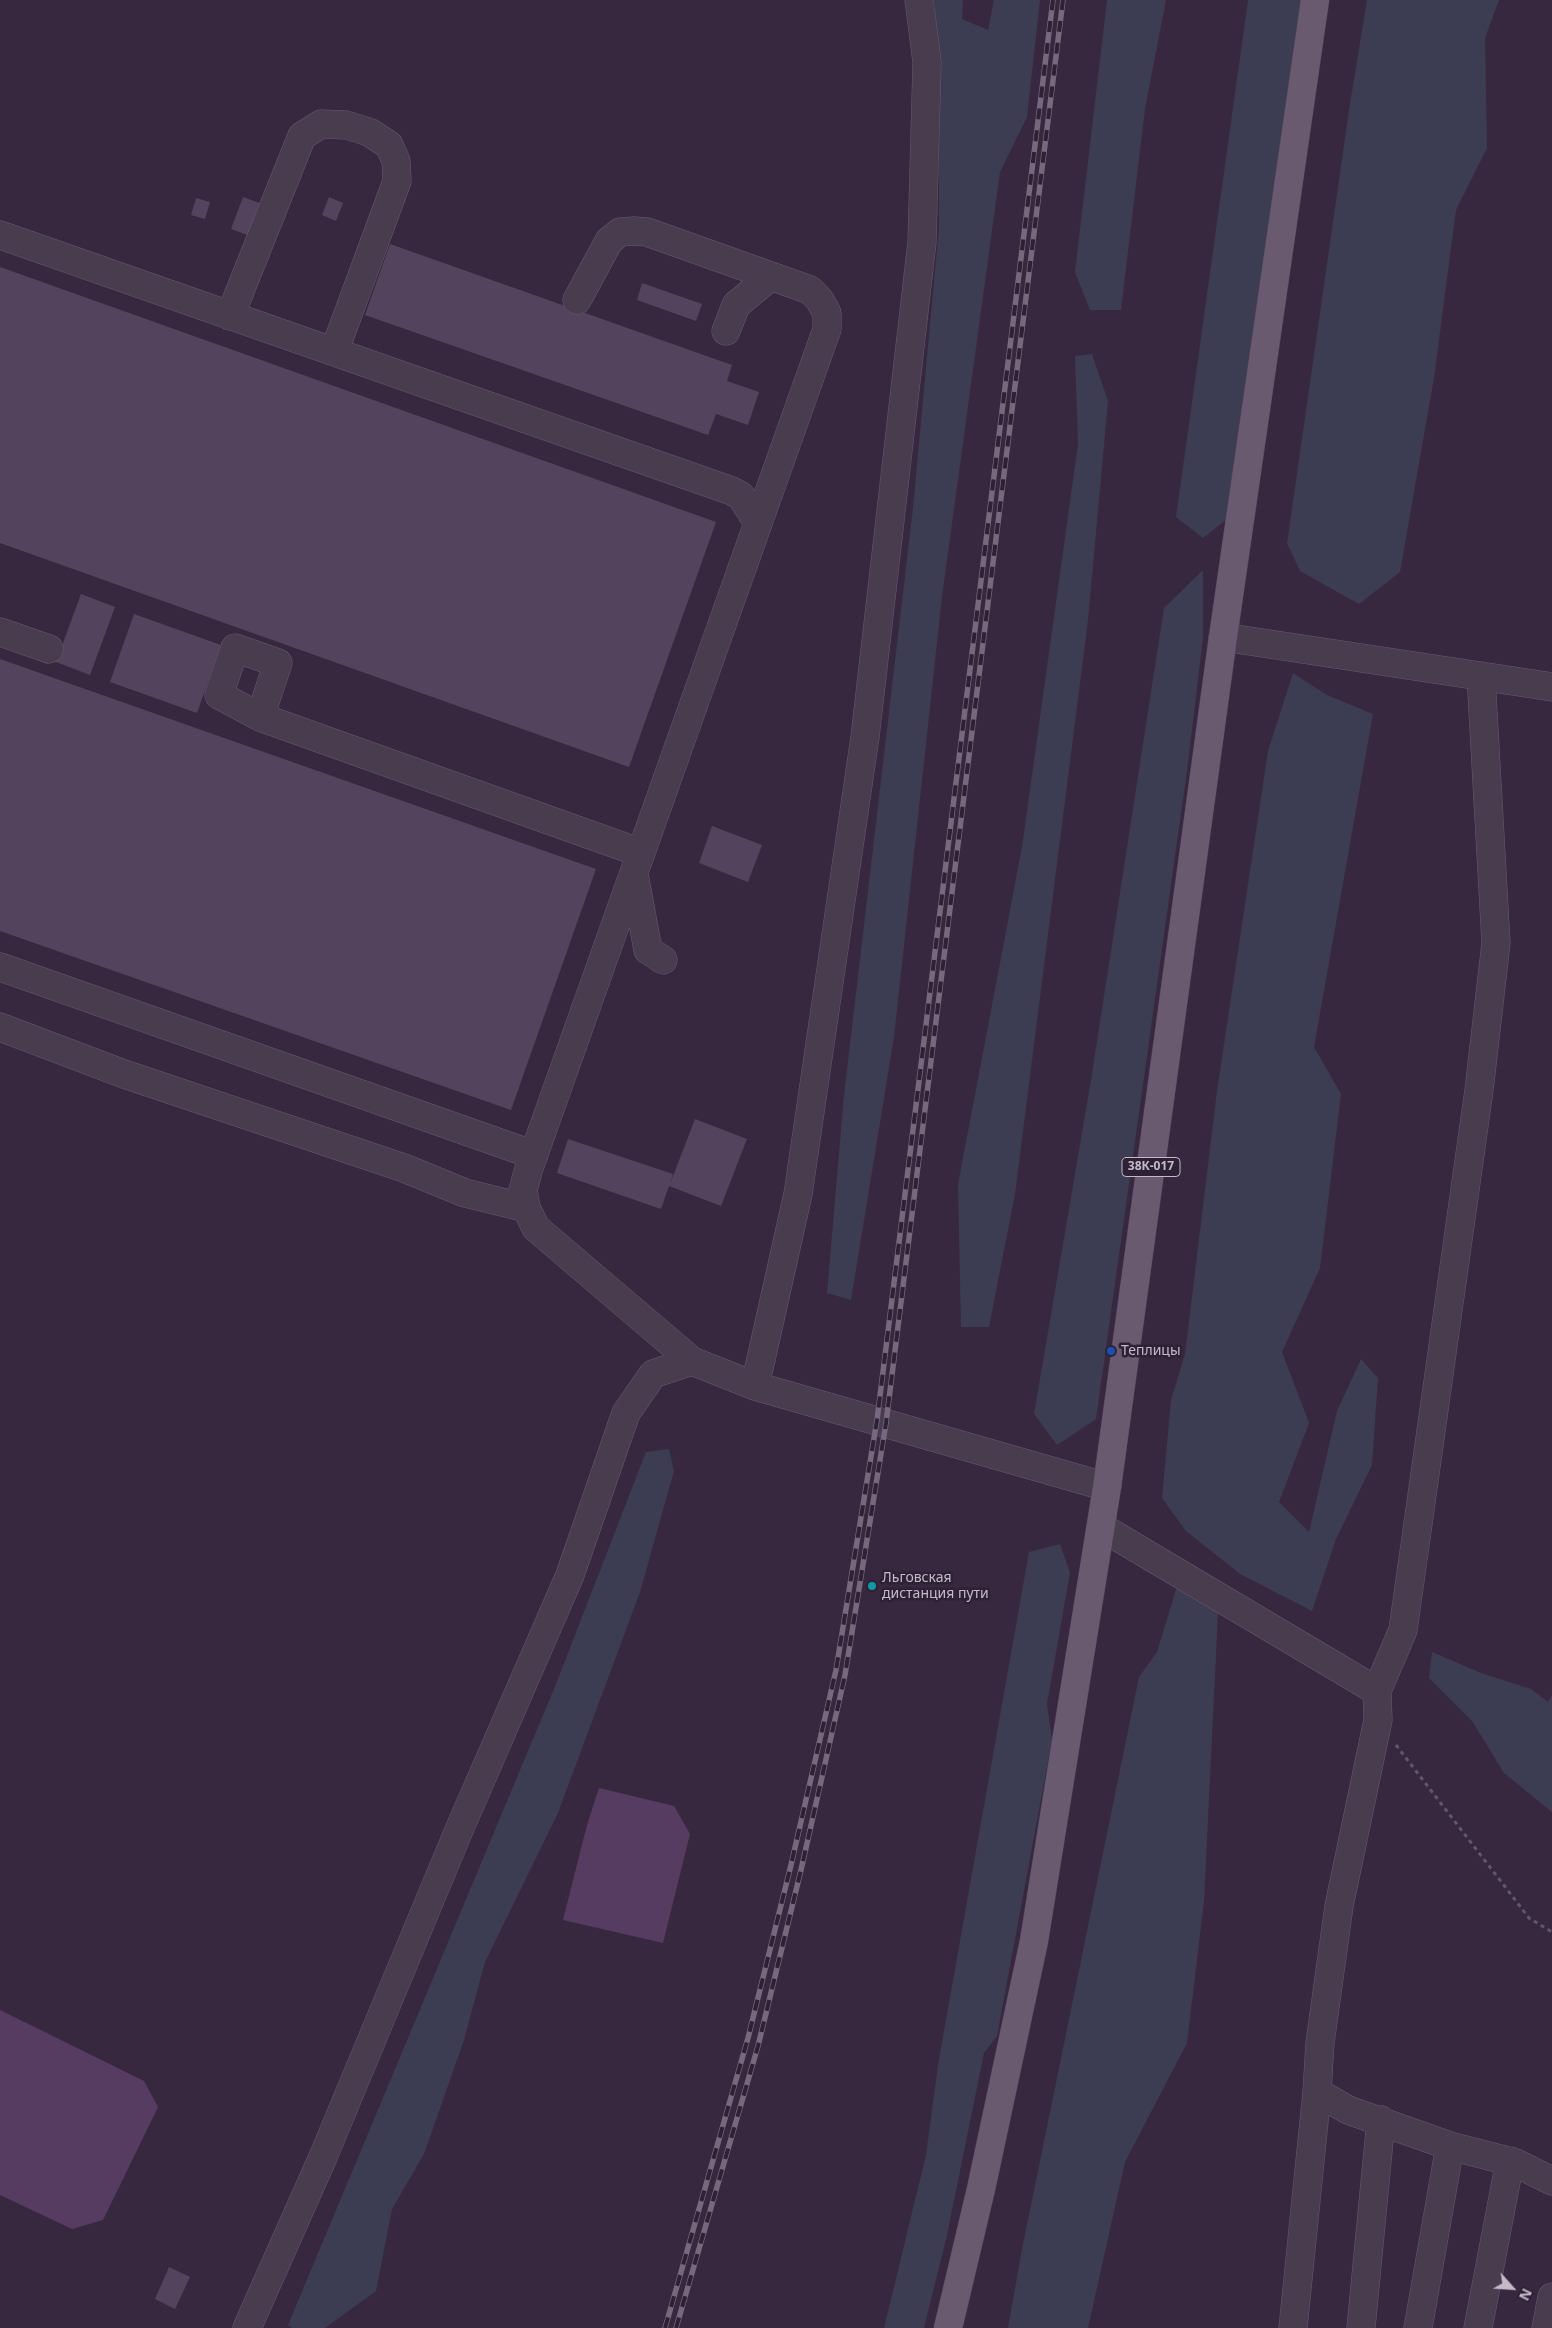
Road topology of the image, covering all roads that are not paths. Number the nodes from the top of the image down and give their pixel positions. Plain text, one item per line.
1 (919, 0) edge
2 (1315, 0) edge
3 (0, 235) edge
4 (771, 276) junction
5 (577, 300) dead end
6 (230, 316) junction
7 (726, 331) dead end
8 (334, 352) junction
9 (758, 523) junction
10 (0, 632) edge
11 (1223, 637) junction
12 (49, 649) dead end
13 (1481, 676) junction
14 (1552, 687) edge
15 (260, 718) dead end
16 (637, 863) junction
17 (663, 960) dead end
18 (0, 967) edge
19 (0, 1027) edge
20 (534, 1155) junction
21 (526, 1208) junction
22 (692, 1361) junction
23 (755, 1386) junction
24 (1107, 1487) junction
25 (1101, 1527) junction
26 (1377, 1691) junction
27 (1317, 2092) junction
28 (1381, 2120) junction
29 (1450, 2146) junction
30 (1510, 2162) junction
31 (1552, 2181) edge
32 (1552, 2297) edge
33 (247, 2328) edge
34 (948, 2328) edge
35 (1294, 2328) edge
36 (1361, 2328) edge
37 (1418, 2328) edge
38 (1478, 2328) edge
39 (1546, 2328) edge

1 - 23 street
2 - 11 main road, 38К-017
3 - 6 street
4 - 5 street
4 - 7 street
4 - 9 street
6 - 8 street
6 - 8 street
8 - 9 street
9 - 16 street
10 - 12 street
11 - 13 street
11 - 24 main road, 38К-017
13 - 14 street
13 - 26 street
15 - 16 street
16 - 17 street
16 - 20 street
18 - 20 street
19 - 21 street
20 - 21 street
21 - 22 street
22 - 23 street
22 - 33 street
23 - 24 street
24 - 25 main road, 38К-017
25 - 26 street
25 - 34 main road, 38К-017
26 - 27 street
27 - 28 street
27 - 35 street
28 - 29 street
28 - 36 street
29 - 30 street
29 - 37 street
30 - 31 street
30 - 38 street
32 - 39 street

